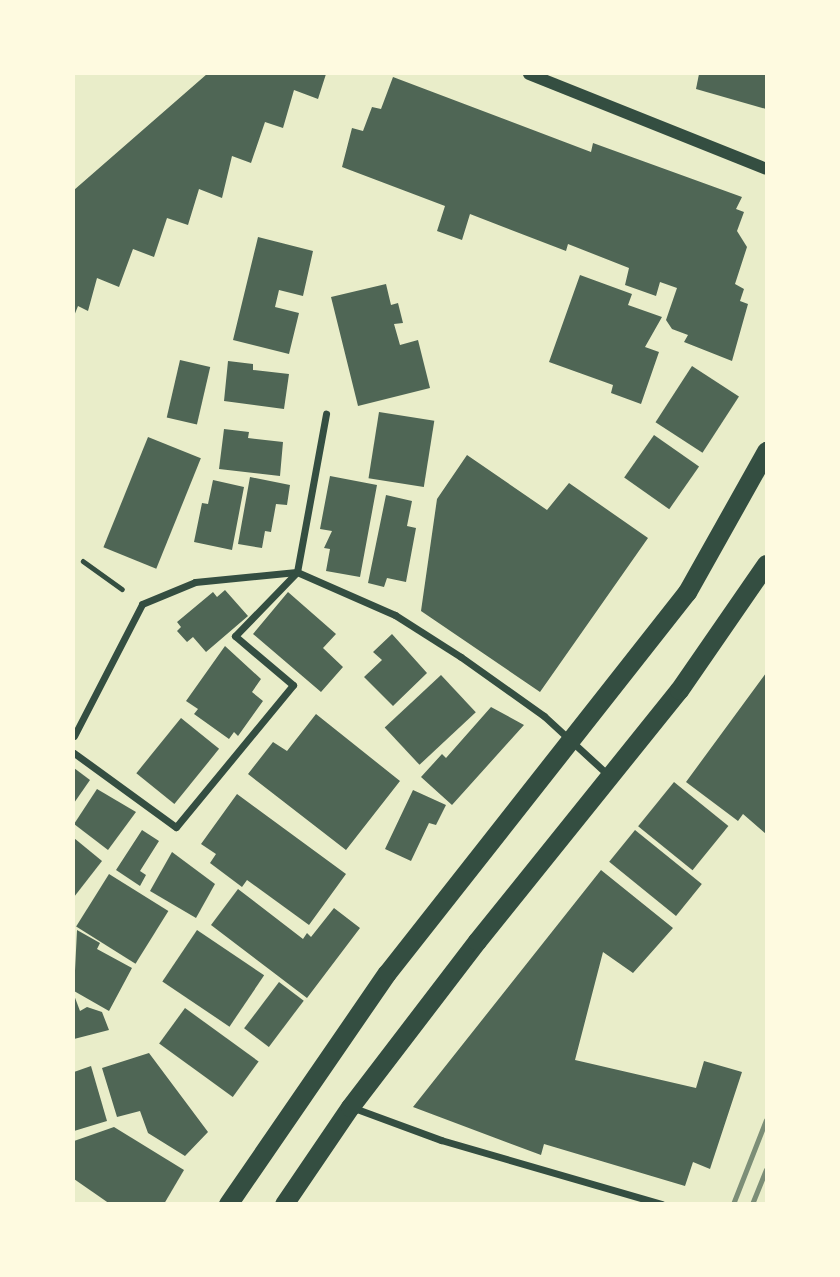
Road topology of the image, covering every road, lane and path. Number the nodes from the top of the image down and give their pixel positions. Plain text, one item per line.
1 (529, 74) edge
2 (766, 169) edge
3 (326, 414) dead end
4 (766, 451) edge
5 (83, 561) dead end
6 (766, 564) edge
7 (298, 572) junction
8 (142, 604) junction
9 (74, 736) edge
10 (572, 741) junction
11 (74, 753) edge
12 (612, 779) junction
13 (349, 1107) junction
14 (228, 1203) edge
15 (284, 1203) edge
16 (662, 1203) edge

1 - 2 street
3 - 7 street
4 - 10 highway
5 - 8 path
6 - 12 highway
7 - 8 street
7 - 10 street
7 - 11 street
8 - 9 street
10 - 12 street
10 - 14 highway
12 - 13 highway
13 - 15 highway
13 - 16 street

